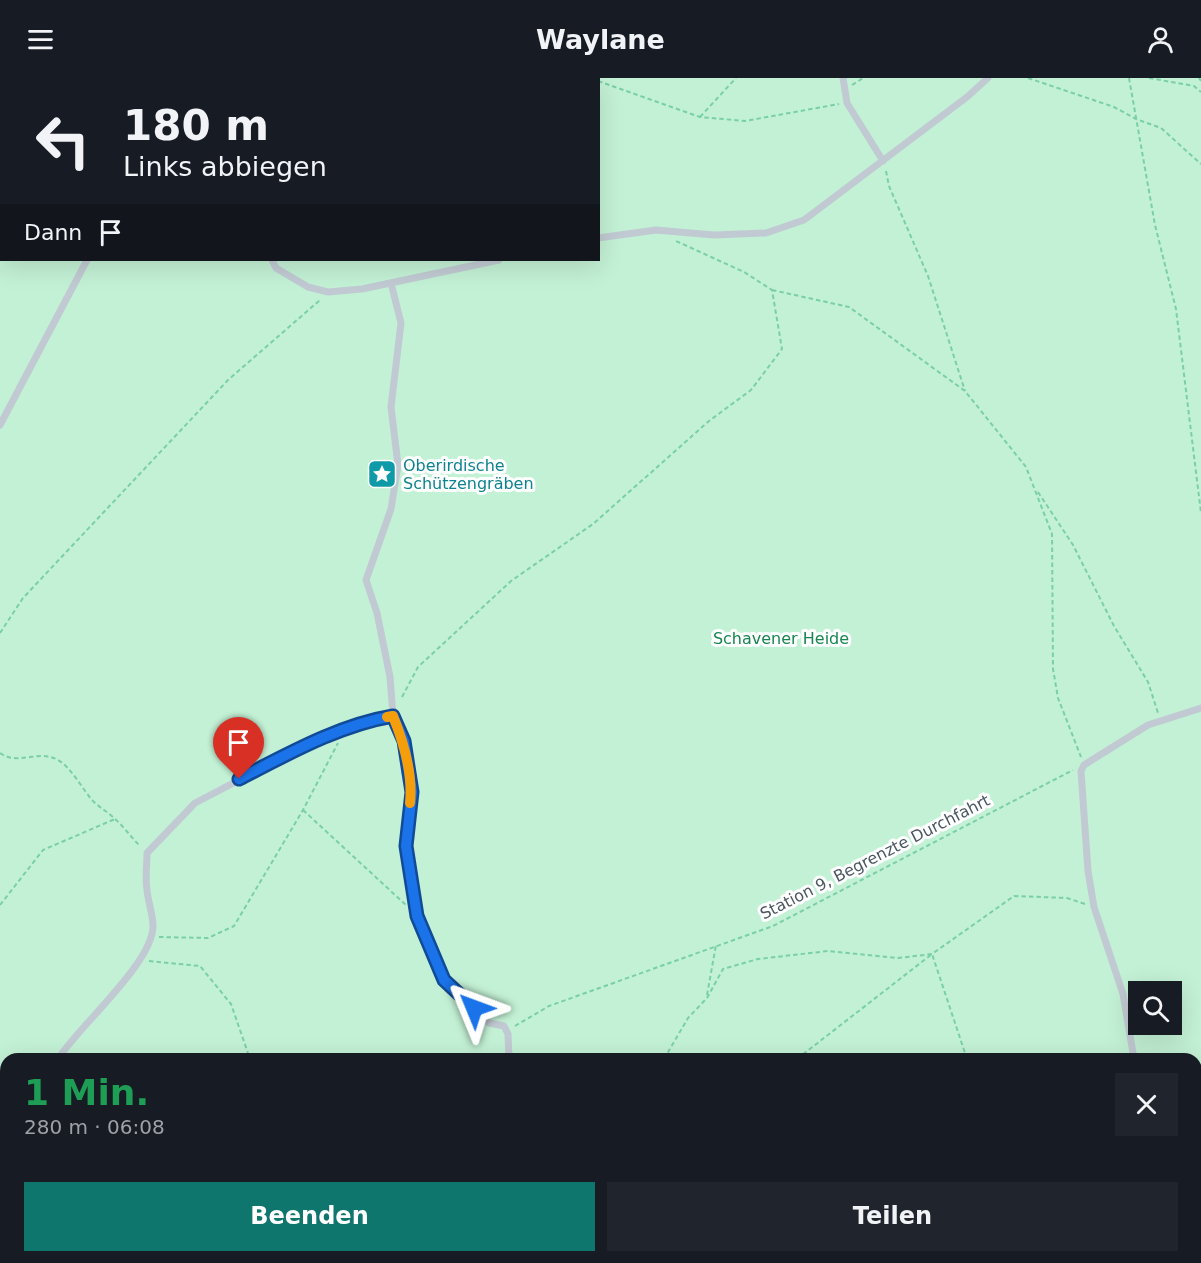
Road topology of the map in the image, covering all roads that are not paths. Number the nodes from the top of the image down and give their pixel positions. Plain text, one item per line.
1 (843, 78) edge
2 (988, 78) edge
3 (883, 161) junction
4 (600, 238) edge
5 (86, 261) edge
6 (272, 261) edge
7 (494, 261) edge
8 (391, 283) junction
9 (0, 425) edge
10 (1201, 708) edge
11 (393, 716) junction
12 (62, 1053) edge
13 (509, 1053) edge
14 (1133, 1053) edge

1 - 3 lane
2 - 3 lane
3 - 4 lane
5 - 9 lane
6 - 8 lane
7 - 8 lane
8 - 11 lane
10 - 14 lane
11 - 12 lane
11 - 13 lane

